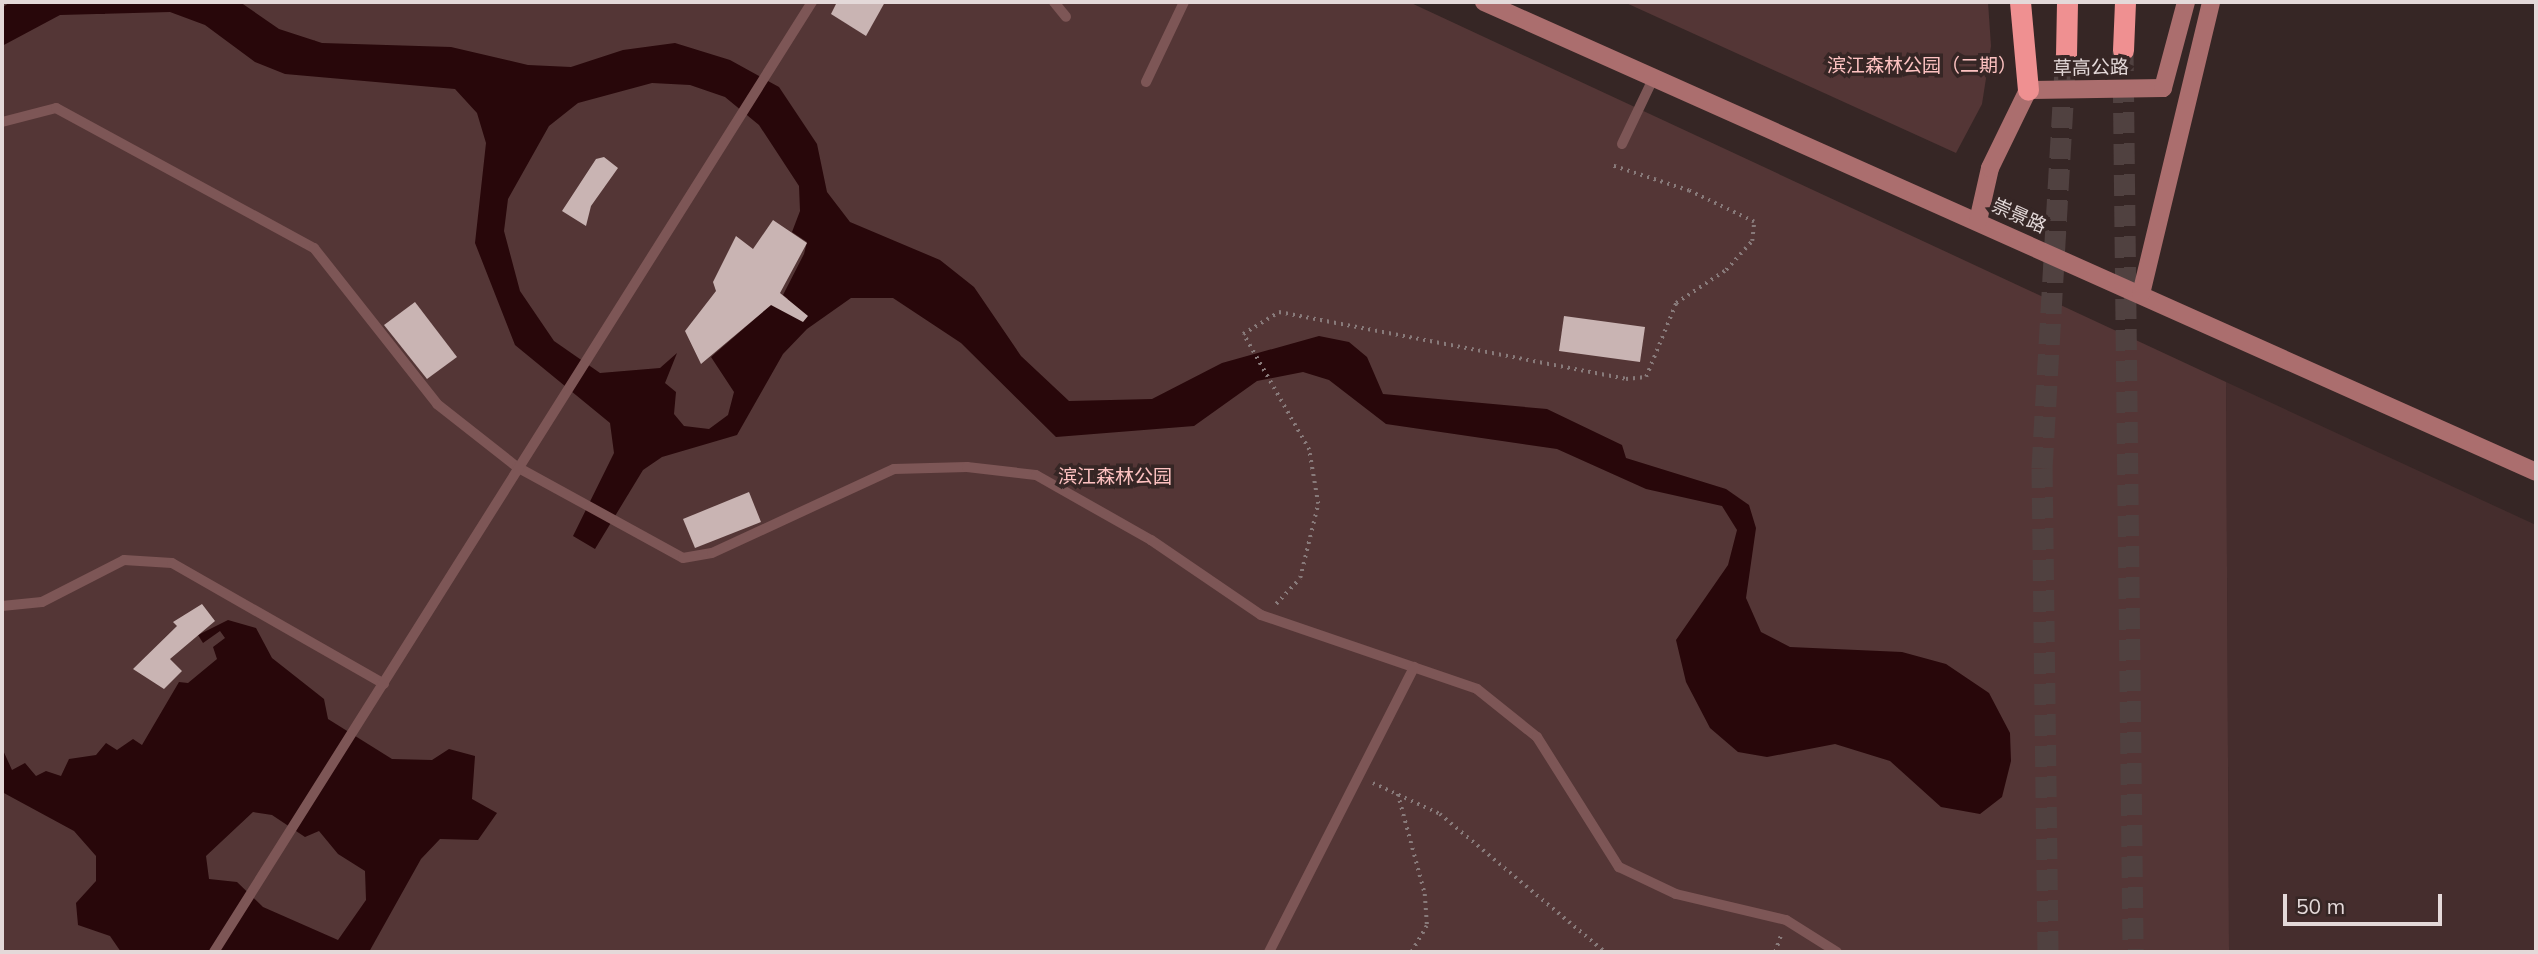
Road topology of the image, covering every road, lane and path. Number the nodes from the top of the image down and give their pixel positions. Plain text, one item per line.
1 (812, 2) edge
2 (1054, 2) edge
3 (1184, 2) edge
4 (1484, 2) edge
5 (2020, 2) edge
6 (2067, 2) edge
7 (2125, 2) edge
8 (2186, 2) edge
9 (2211, 2) edge
10 (1066, 17) dead end
11 (2123, 50) tunnel mouth
12 (2066, 55) tunnel mouth
13 (1654, 77) junction
14 (1146, 82) dead end
15 (2164, 88) junction
16 (2028, 90) junction
17 (2193, 95) junction
18 (2, 122) edge
19 (1622, 144) dead end
20 (1613, 166) dead end
21 (1978, 220) junction
22 (2141, 294) junction
23 (517, 467) junction
24 (2536, 472) edge
25 (2, 606) edge
26 (1265, 616) junction
27 (1414, 667) junction
28 (384, 684) junction
29 (1358, 776) junction
30 (1398, 794) junction
31 (214, 952) edge
32 (1269, 952) edge
33 (1412, 952) edge
34 (1605, 952) edge
35 (1838, 952) edge

1 - 23 lane
2 - 10 lane
3 - 14 lane
4 - 13 street, 崇景路
5 - 16 highway
6 - 12 highway
7 - 11 highway
8 - 15 street
9 - 17 street
13 - 19 lane
13 - 21 street, 崇景路
15 - 16 street, 草高公路
15 - 17 street, 草高公路
16 - 21 street, 草高公路
17 - 22 street
18 - 23 lane
20 - 26 path
21 - 22 street, 崇景路
22 - 24 street, 崇景路
23 - 26 lane
23 - 28 lane
25 - 28 lane
26 - 27 lane
27 - 29 lane
27 - 35 lane
28 - 31 lane
29 - 30 path
29 - 32 lane
30 - 33 path
30 - 34 path

